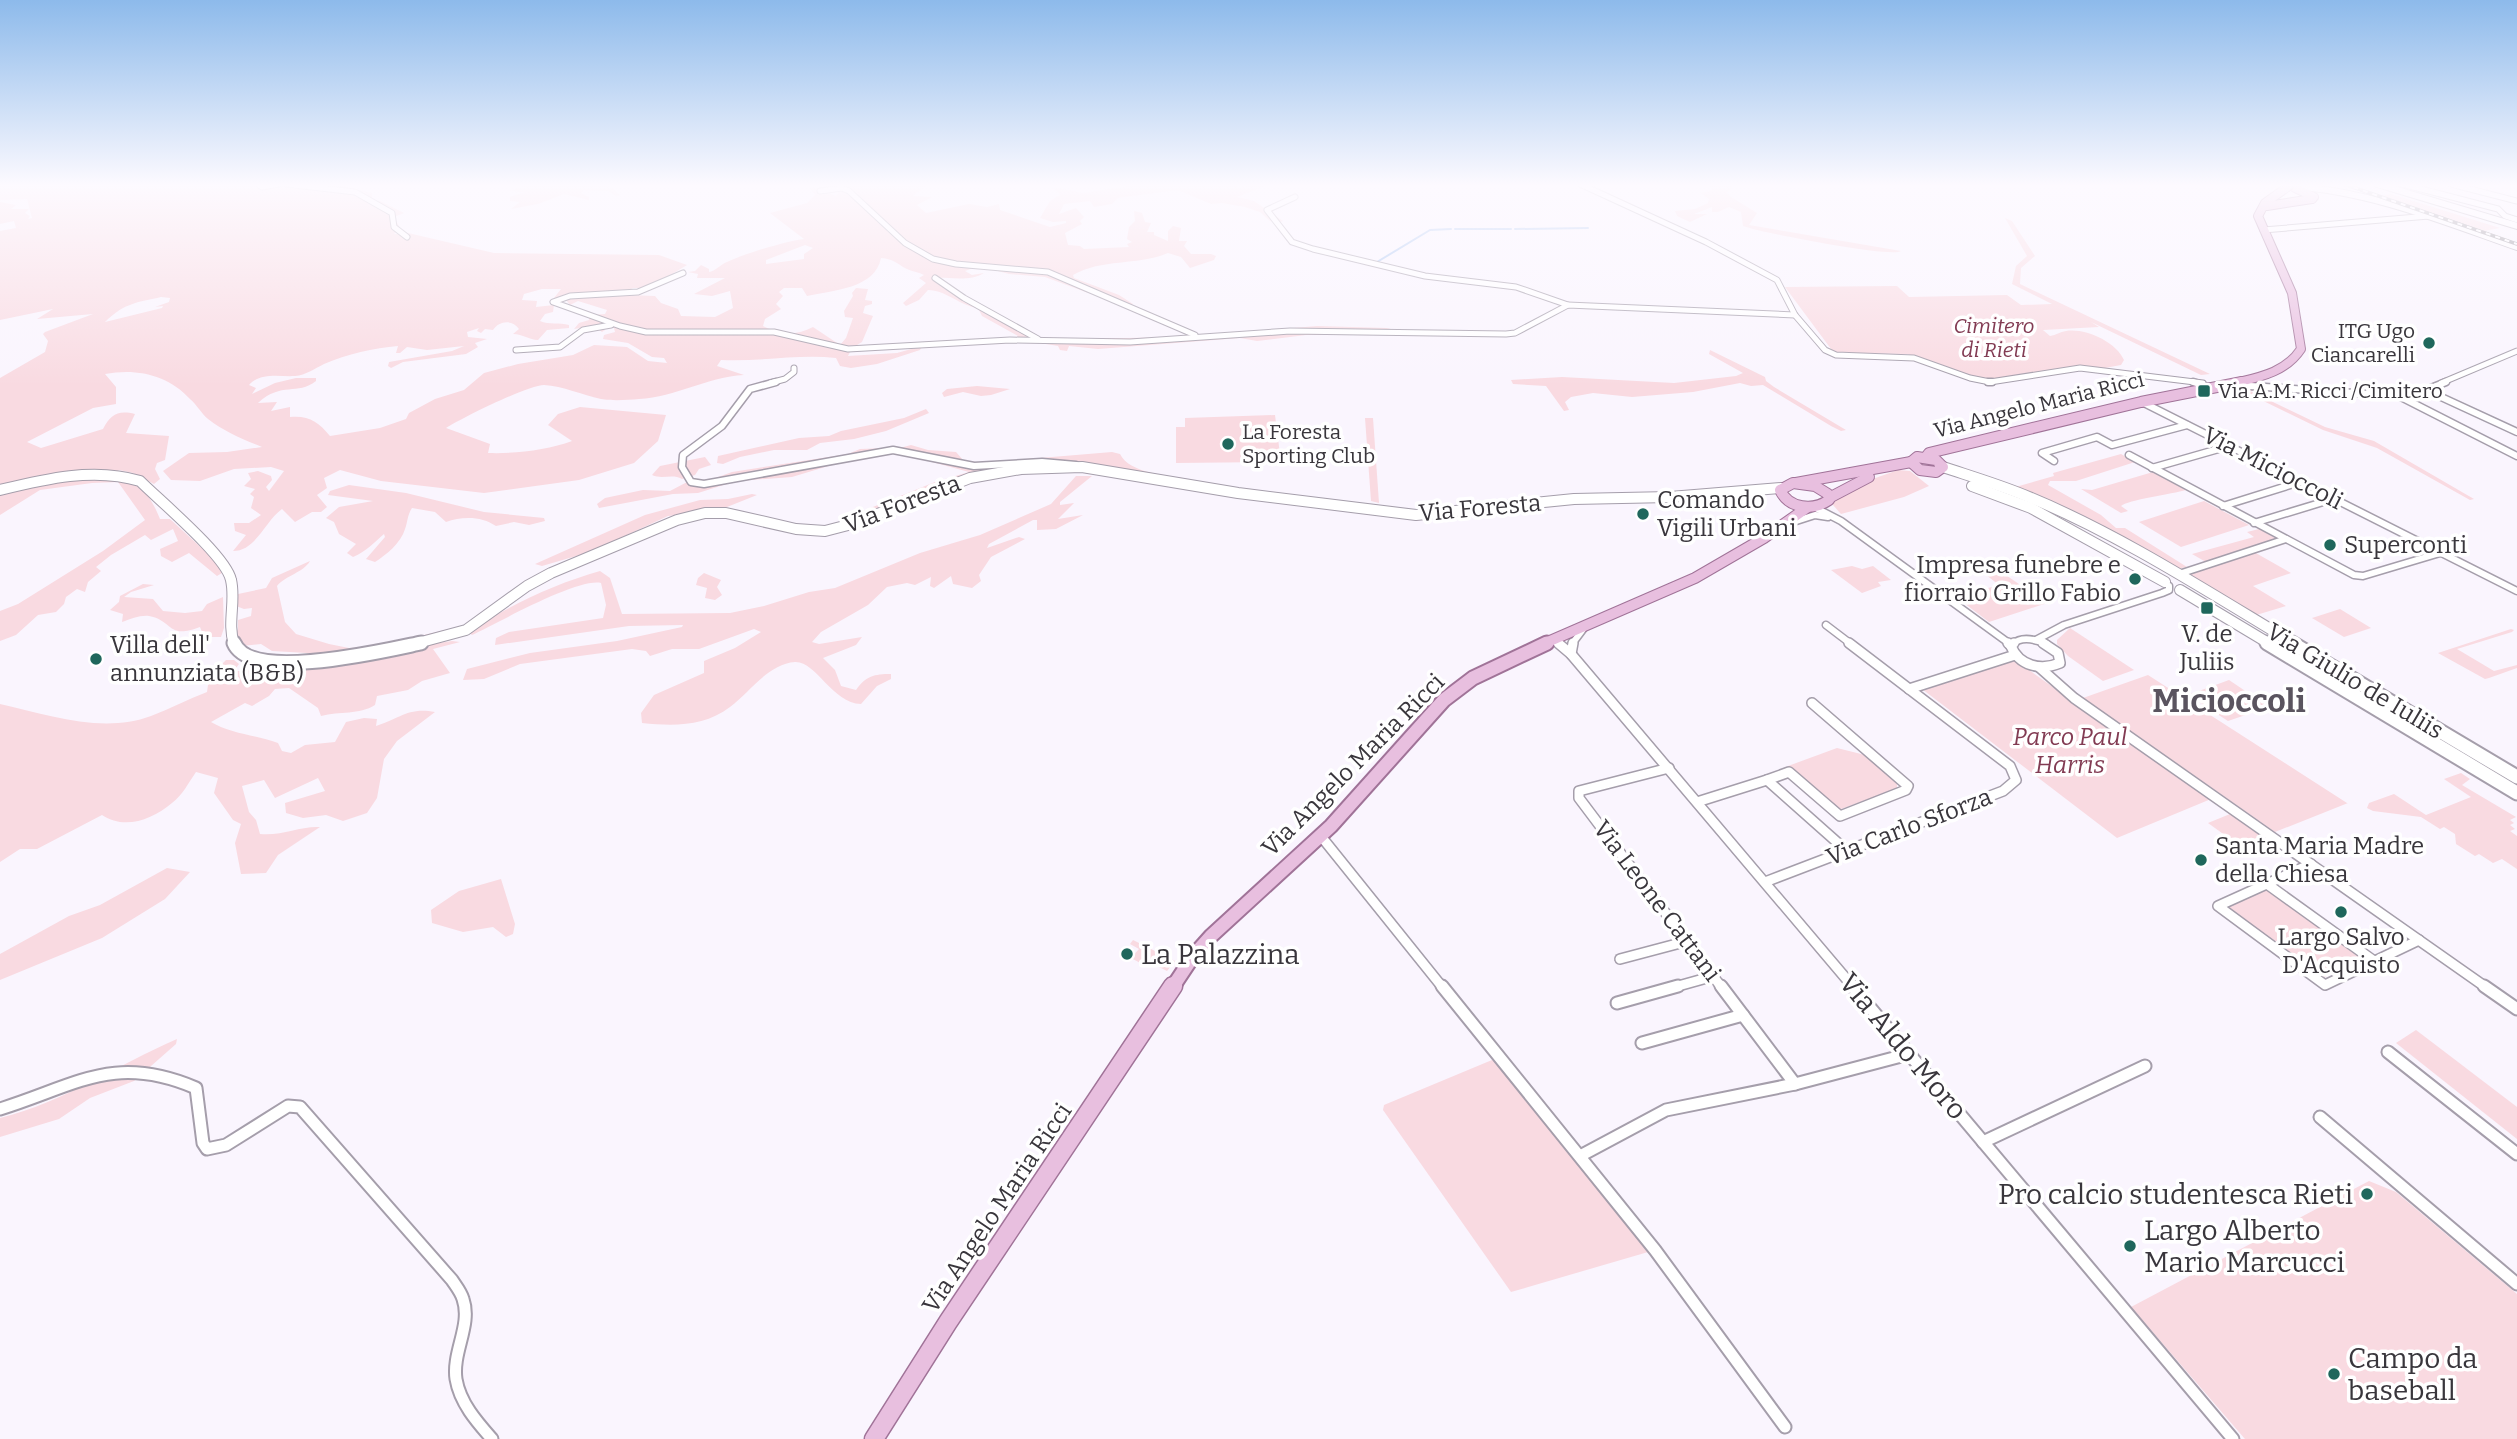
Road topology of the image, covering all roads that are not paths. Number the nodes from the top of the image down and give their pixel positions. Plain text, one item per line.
1 (919, 251) edge
2 (1325, 251) edge
3 (1723, 251) edge
4 (2274, 251) edge
5 (683, 272) dead end
6 (935, 278) dead end
7 (1568, 304) junction
8 (1795, 315) junction
9 (615, 324) junction
10 (1198, 336) junction
11 (1044, 340) junction
12 (516, 350) dead end
13 (2517, 351) edge
14 (794, 368) dead end
15 (2244, 379) junction
16 (2162, 380) junction
17 (2200, 382) junction
18 (2211, 384) junction
19 (2224, 386) junction
20 (2182, 388) junction
21 (2272, 388) junction
22 (2427, 390) junction
23 (2192, 392) junction
24 (2399, 396) junction
25 (2164, 397) junction
26 (2141, 402) junction
27 (2187, 425) junction
28 (2517, 432) edge
29 (2229, 446) junction
30 (2129, 456) dead end
31 (2517, 456) edge
32 (1926, 457) junction
33 (2054, 461) dead end
34 (1915, 466) junction
35 (1082, 467) junction
36 (1943, 467) junction
37 (2152, 468) junction
38 (1932, 472) junction
39 (2300, 482) junction
40 (1796, 483) junction
41 (1781, 488) junction
42 (0, 490) edge
43 (1729, 492) junction
44 (2333, 499) junction
45 (1828, 500) junction
46 (1788, 501) junction
47 (2223, 506) junction
48 (1811, 507) junction
49 (1841, 521) junction
50 (2254, 523) junction
51 (1782, 525) junction
52 (2286, 539) junction
53 (2440, 553) junction
54 (2178, 580) junction
55 (2517, 591) edge
56 (1826, 625) dead end
57 (1584, 628) junction
58 (1989, 628) junction
59 (2053, 633) junction
60 (2021, 639) junction
61 (1555, 640) junction
62 (2036, 640) junction
63 (2011, 646) junction
64 (2055, 649) junction
65 (1571, 654) junction
66 (2018, 658) junction
67 (2057, 665) junction
68 (2039, 667) junction
69 (2058, 683) junction
70 (1909, 689) junction
71 (1811, 703) dead end
72 (1669, 768) junction
73 (2517, 777) edge
74 (1768, 780) junction
75 (2517, 793) edge
76 (1698, 802) junction
77 (1320, 835) junction
78 (1847, 851) junction
79 (2311, 864) junction
80 (1765, 882) junction
81 (2267, 884) junction
82 (2419, 940) junction
83 (1688, 941) junction
84 (1620, 959) dead end
85 (2374, 961) junction
86 (1714, 976) junction
87 (1616, 1003) dead end
88 (2517, 1009) edge
89 (1743, 1015) junction
90 (1642, 1043) dead end
91 (2388, 1052) dead end
92 (1909, 1054) junction
93 (2145, 1066) dead end
94 (1795, 1084) junction
95 (0, 1109) edge
96 (2320, 1116) dead end
97 (1983, 1142) junction
98 (2517, 1154) edge
99 (1580, 1156) junction
100 (2517, 1284) edge
101 (1785, 1427) dead end
102 (492, 1439) edge
103 (874, 1439) edge
104 (2233, 1439) edge

1 - 10 street
2 - 7 street
3 - 8 street
4 - 15 main road
5 - 9 street
6 - 11 street
7 - 8 street
7 - 10 street
8 - 16 street
9 - 11 street
9 - 12 street
10 - 11 street
13 - 22 street, Via Angelo Maria Ricci
14 - 35 street
15 - 18 main road, Via Angelo Maria Ricci
15 - 19 main road, Via Angelo Maria Ricci
15 - 21 street, Via Angelo Maria Ricci
16 - 17 street
16 - 20 street
17 - 18 main road, Via Angelo Maria Ricci
17 - 20 main road, Via Angelo Maria Ricci
18 - 19 main road, Via Angelo Maria Ricci
18 - 23 main road, Via Angelo Maria Ricci
19 - 21 street, Via Angelo Maria Ricci
20 - 23 street
20 - 25 main road, Via Angelo Maria Ricci
21 - 24 street, Via Angelo Maria Ricci
22 - 24 street, Via Angelo Maria Ricci
22 - 28 street
23 - 25 main road, Via Angelo Maria Ricci
24 - 31 street
25 - 26 main road, Via Angelo Maria Ricci
26 - 27 street, Via Micioccoli
26 - 32 main road, Via Angelo Maria Ricci
27 - 29 street, Via Micioccoli
27 - 33 street
29 - 37 street
29 - 39 street, Via Micioccoli
30 - 37 street
32 - 34 main road, Via Angelo Maria Ricci
32 - 36 main road
34 - 38 main road
34 - 40 main road, Via Angelo Maria Ricci
34 - 45 main road, Via Angelo Maria Ricci
35 - 42 main road, Via Foresta
35 - 43 main road, Via Foresta
36 - 38 main road
36 - 54 main road, Via Giulio de Iuliis
37 - 47 street
38 - 54 main road, Via Giulio de Iuliis
39 - 44 street, Via Micioccoli
39 - 47 street
40 - 41 main road, Via Angelo Maria Ricci
40 - 45 main road
41 - 43 main road, Via Foresta
41 - 46 main road
43 - 46 main road
44 - 50 street
44 - 53 street, Via Micioccoli
45 - 48 main road, Via Angelo Maria Ricci
45 - 49 street
46 - 48 main road
46 - 51 main road
47 - 50 street
48 - 49 street
48 - 51 main road, Via Angelo Maria Ricci
49 - 51 street, Via Angelo Maria Ricci
49 - 58 street
50 - 52 street
51 - 57 main road, Via Angelo Maria Ricci
52 - 53 street
52 - 54 street
53 - 55 street, Via Micioccoli
54 - 59 street
54 - 73 main road, Via Giulio de Iuliis
54 - 75 main road, Via Giulio de Iuliis
56 - 70 street, Via Carlo Sforza
57 - 61 main road, Via Angelo Maria Ricci
57 - 65 street
58 - 60 street
58 - 63 street
59 - 62 street
59 - 64 street
60 - 62 street
60 - 63 street
61 - 65 street, Via Aldo Moro
61 - 77 main road, Via Angelo Maria Ricci
62 - 64 street
63 - 66 street
64 - 67 street
65 - 72 street, Via Aldo Moro
66 - 68 street
66 - 70 street
67 - 68 street
67 - 69 street
68 - 69 street
69 - 79 street
70 - 78 street, Via Carlo Sforza
71 - 74 street
72 - 76 street, Via Aldo Moro
72 - 83 street, Via Leone Cattani
74 - 76 street
74 - 78 street
76 - 80 street, Via Aldo Moro
77 - 99 street
77 - 103 main road, Via Angelo Maria Ricci
78 - 80 street, Via Carlo Sforza
79 - 81 street
79 - 82 street
80 - 92 street, Via Aldo Moro
81 - 85 street
81 - 85 street
82 - 85 street
82 - 88 street
83 - 84 street
83 - 86 street, Via Leone Cattani
86 - 87 street
86 - 89 street, Via Leone Cattani
89 - 90 street
89 - 94 street, Via Leone Cattani
91 - 98 street
92 - 94 street
92 - 97 street, Via Aldo Moro
93 - 97 street
94 - 99 street
95 - 102 street
96 - 100 street
97 - 104 street, Via Aldo Moro
99 - 101 street

